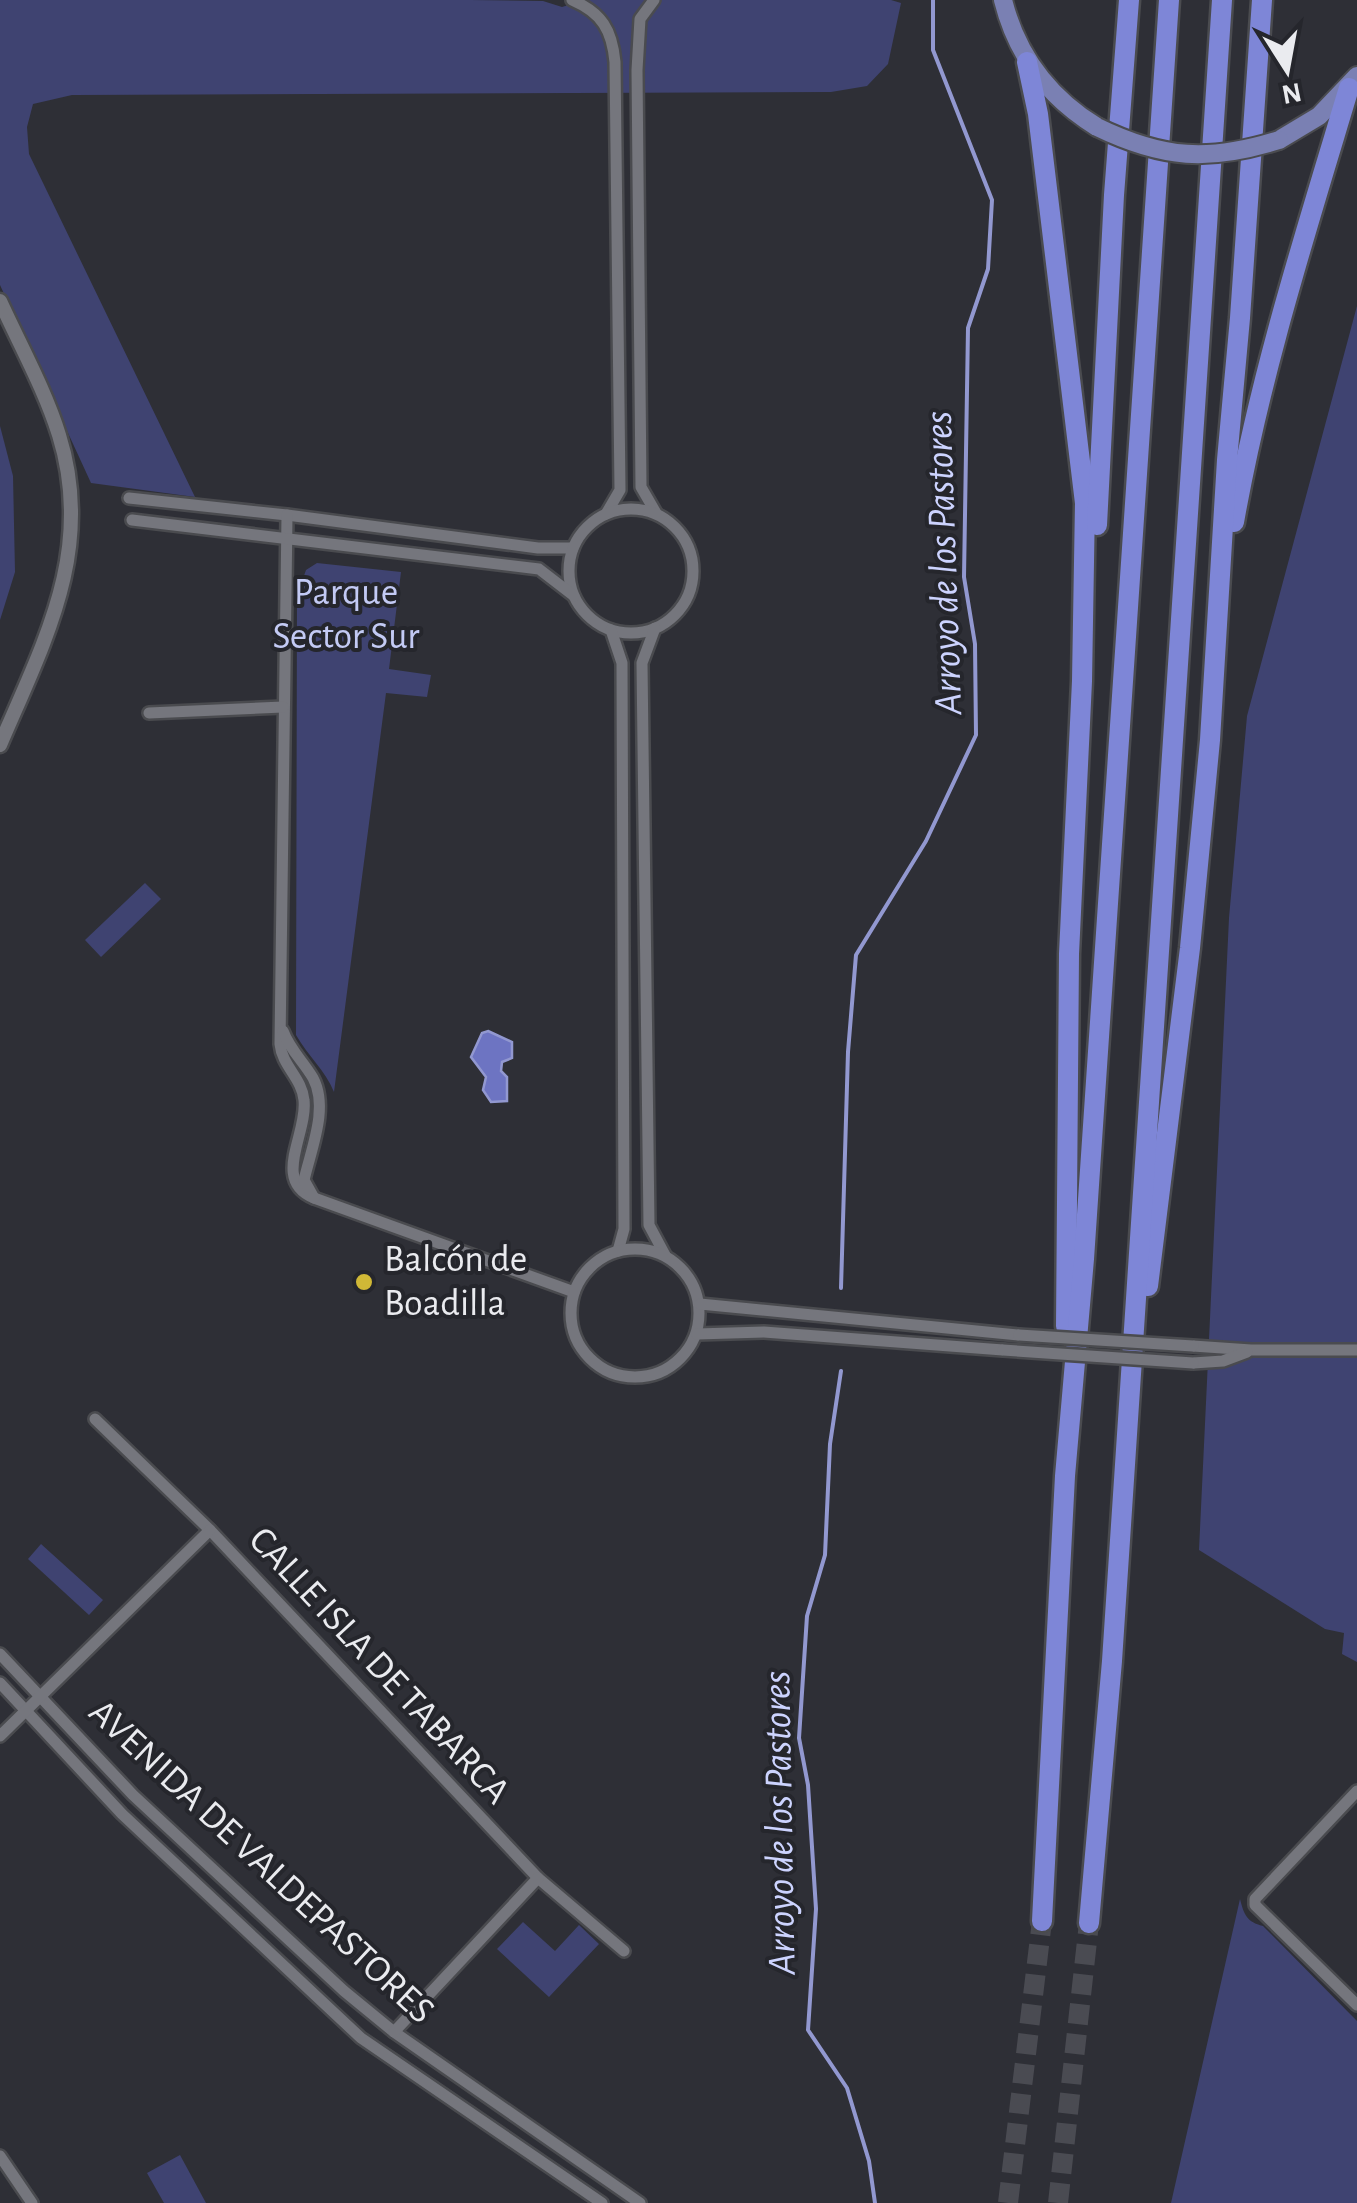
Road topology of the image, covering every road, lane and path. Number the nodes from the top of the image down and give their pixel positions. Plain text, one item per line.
1 (572, 0) edge
2 (654, 0) edge
3 (1003, 0) edge
4 (1129, 0) edge
5 (1169, 0) edge
6 (1222, 0) edge
7 (1262, 0) edge
8 (1026, 62) junction
9 (1353, 82) edge
10 (0, 301) edge
11 (129, 498) dead end
12 (606, 514) junction
13 (656, 514) junction
14 (287, 515) junction
15 (132, 520) dead end
16 (286, 538) junction
17 (574, 548) junction
18 (574, 596) junction
19 (655, 628) junction
20 (611, 630) junction
21 (1215, 673) junction
22 (1082, 681) junction
23 (283, 707) junction
24 (148, 713) dead end
25 (0, 745) edge
26 (618, 1251) junction
27 (665, 1256) junction
28 (574, 1292) junction
29 (700, 1304) junction
30 (697, 1334) junction
31 (1251, 1350) junction
32 (1357, 1350) edge
33 (95, 1419) dead end
34 (1065, 1476) junction
35 (210, 1530) junction
36 (0, 1654) edge
37 (1112, 1661) junction
38 (0, 1683) edge
39 (43, 1697) junction
40 (28, 1710) junction
41 (0, 1736) edge
42 (1357, 1792) edge
43 (538, 1878) junction
44 (1042, 1922) tunnel mouth
45 (1090, 1923) tunnel mouth
46 (624, 1951) dead end
47 (1357, 2005) edge
48 (394, 2032) junction
49 (0, 2156) edge
50 (606, 2182) junction
51 (598, 2202) edge
52 (32, 2203) edge
53 (640, 2203) edge

1 - 12 street
2 - 13 street
3 - 8 main road
4 - 22 highway
5 - 34 highway
6 - 37 highway
7 - 21 highway
8 - 9 main road, bridge
8 - 22 highway
9 - 21 highway
10 - 25 street
11 - 14 street
12 - 13 street
12 - 17 street
13 - 19 street
14 - 16 street
14 - 17 street
15 - 16 street
16 - 18 street
16 - 23 street
17 - 18 street
18 - 20 street
19 - 20 street
19 - 27 street
20 - 26 street
21 - 37 highway
22 - 34 highway
23 - 24 street
23 - 28 street
26 - 27 street
26 - 28 street
27 - 29 street
28 - 30 street
29 - 30 street
29 - 31 street, bridge
30 - 31 street, bridge
31 - 32 street
33 - 35 street, CALLE ISLA DE TABARCA
34 - 44 highway
35 - 39 street
35 - 43 street, CALLE ISLA DE TABARCA
36 - 39 street, AVENIDA DE VALDEPASTORES
37 - 45 highway
38 - 40 street, AVENIDA DE VALDEPASTORES
39 - 40 street
39 - 48 street, AVENIDA DE VALDEPASTORES
40 - 41 street
40 - 51 street, AVENIDA DE VALDEPASTORES
42 - 47 street
43 - 46 street, CALLE ISLA DE TABARCA
43 - 48 street
48 - 50 street, AVENIDA DE VALDEPASTORES
49 - 52 street
50 - 51 street
50 - 53 street, AVENIDA DE VALDEPASTORES

